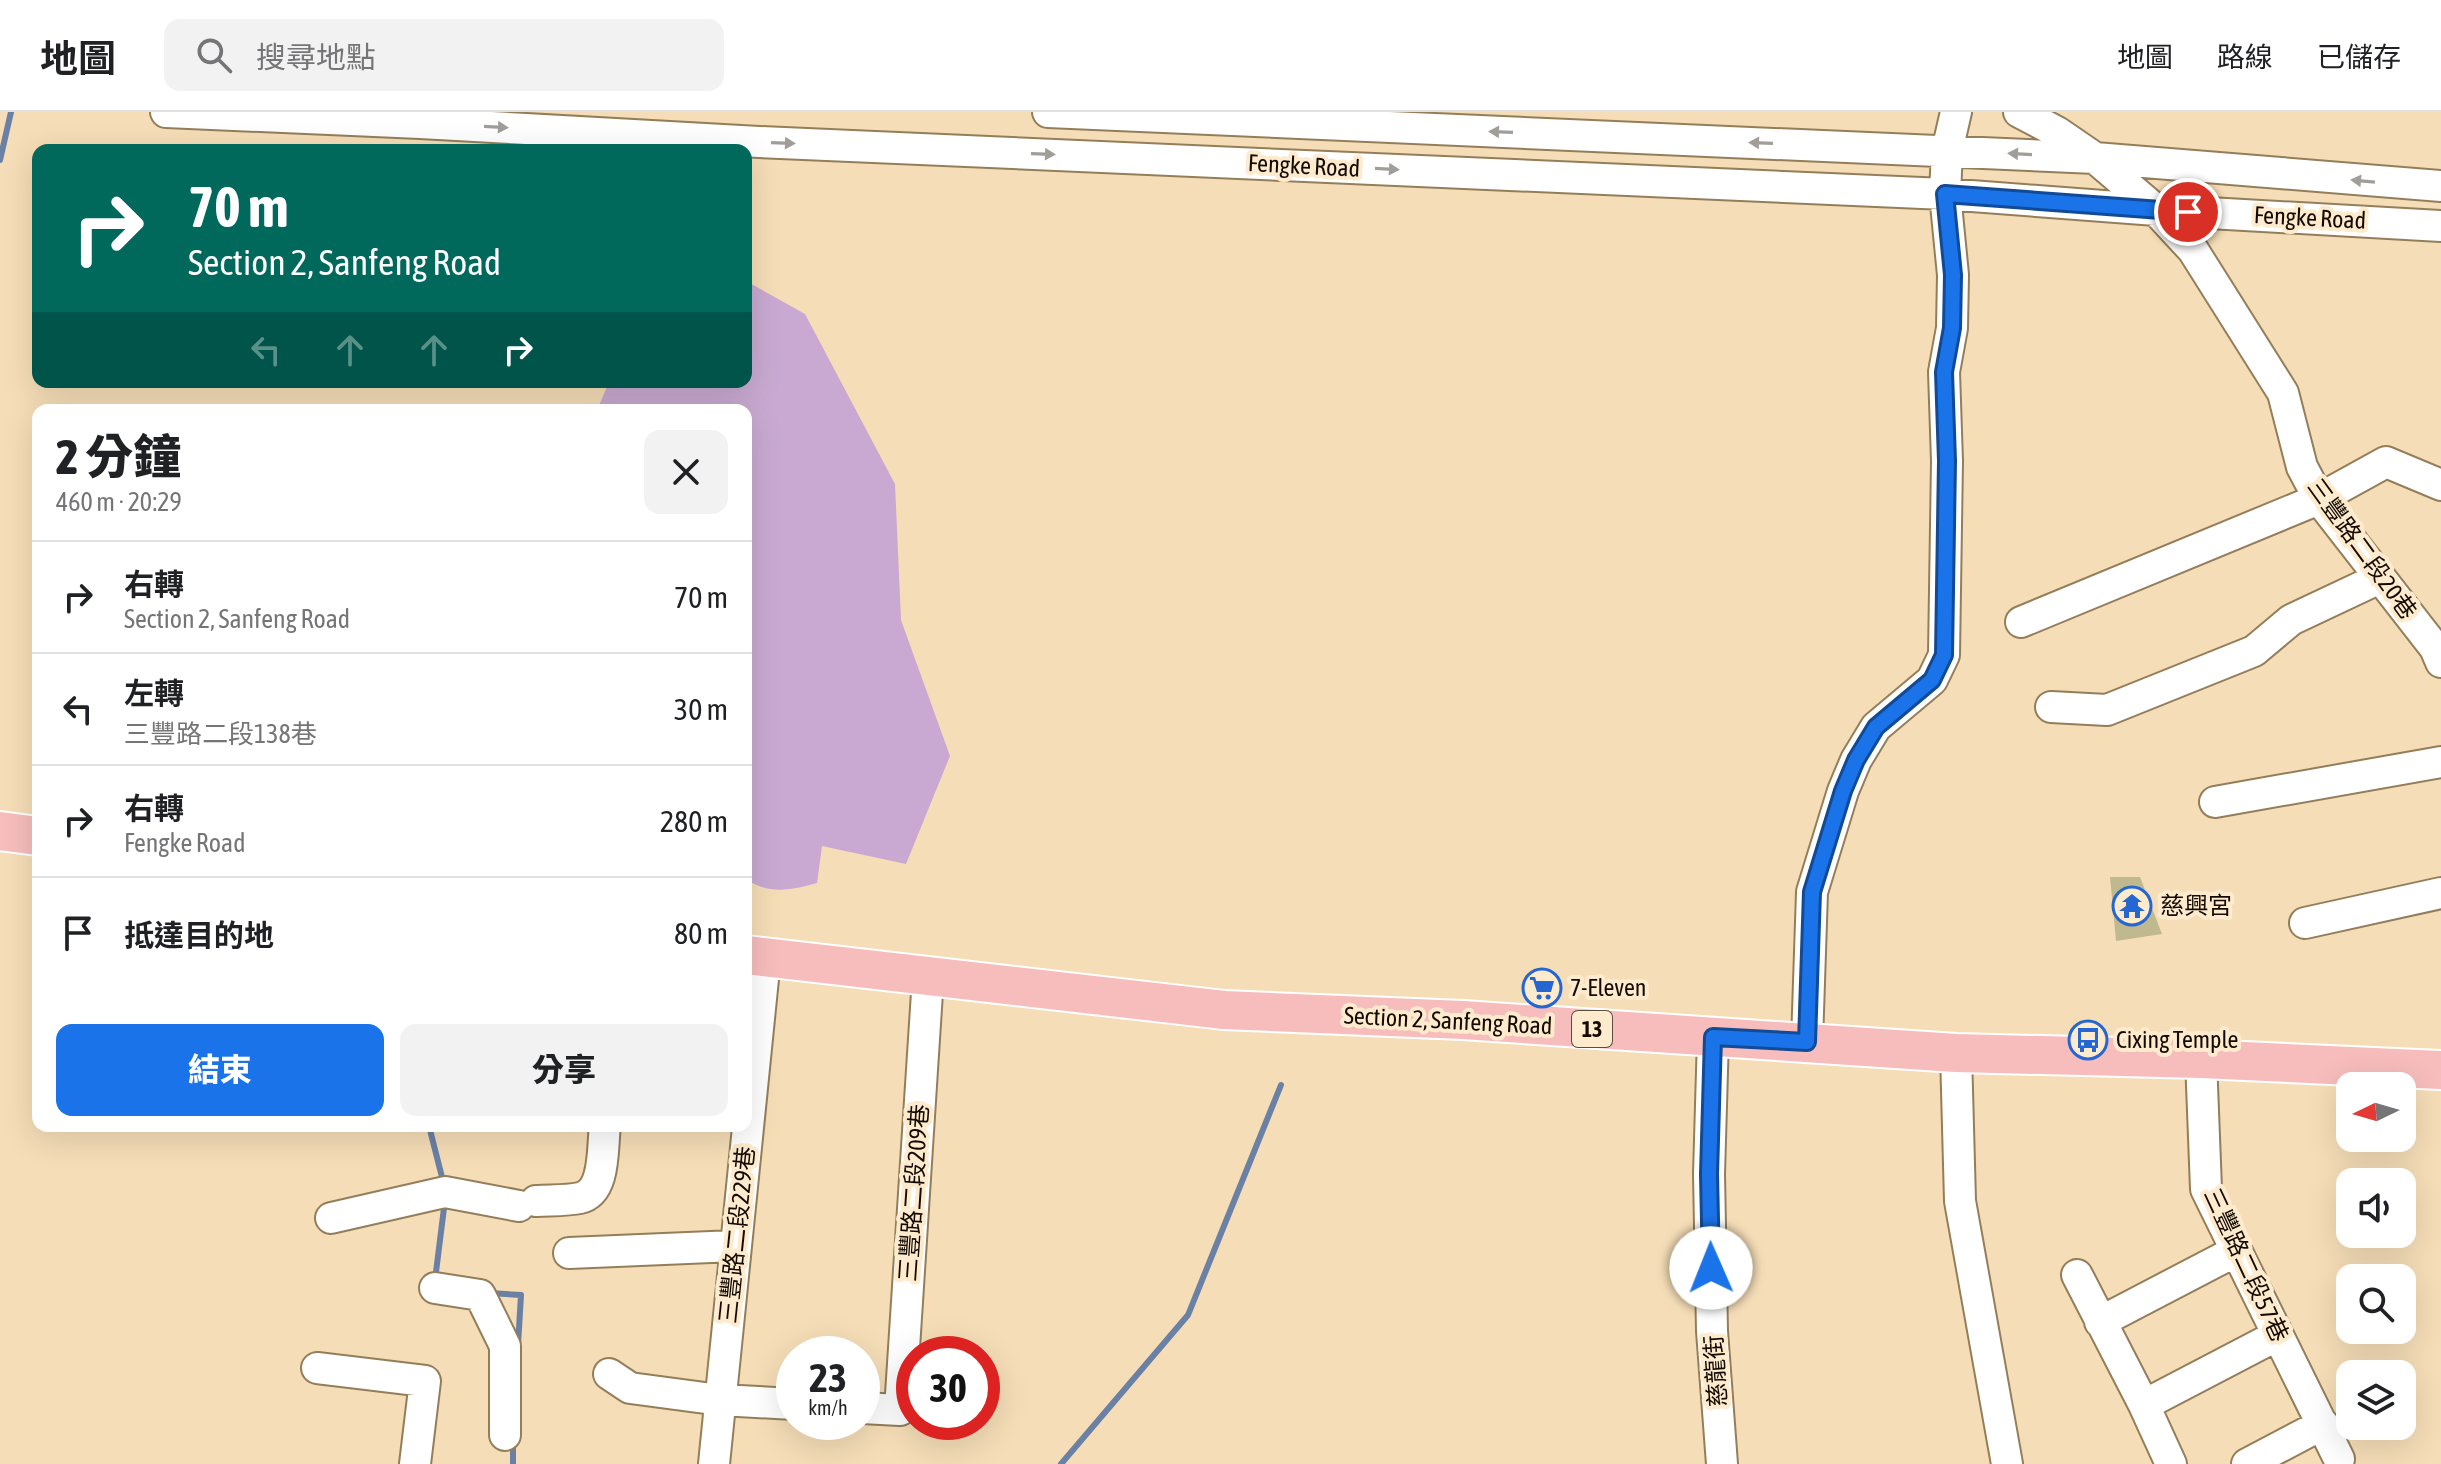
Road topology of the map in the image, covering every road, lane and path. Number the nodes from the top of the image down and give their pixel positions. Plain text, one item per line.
1 (166, 112) edge
2 (1048, 112) edge
3 (1956, 112) edge
4 (2019, 112) edge
5 (1947, 151) junction
6 (2095, 158) junction
7 (2435, 183) edge
8 (1945, 194) junction
9 (2156, 210) junction
10 (2441, 226) edge
11 (2441, 485) edge
12 (2319, 499) junction
13 (2380, 578) junction
14 (2021, 622) dead end
15 (2441, 662) edge
16 (2051, 707) dead end
17 (2441, 762) edge
18 (2215, 802) dead end
19 (0, 831) edge
20 (32, 835) edge
21 (2441, 893) edge
22 (2305, 923) dead end
23 (756, 957) edge
24 (928, 977) junction
25 (1713, 1037) junction
26 (752, 1041) edge
27 (1807, 1042) junction
28 (1956, 1053) junction
29 (2201, 1059) junction
30 (2441, 1070) edge
31 (604, 1132) edge
32 (747, 1132) edge
33 (331, 1218) dead end
34 (735, 1246) junction
35 (2236, 1251) junction
36 (569, 1253) dead end
37 (2077, 1275) dead end
38 (435, 1288) dead end
39 (2100, 1322) junction
40 (2278, 1335) junction
41 (317, 1368) dead end
42 (609, 1374) dead end
43 (720, 1400) junction
44 (776, 1403) edge
45 (2144, 1405) junction
46 (880, 1409) edge
47 (2323, 1424) junction
48 (505, 1435) dead end
49 (2339, 1459) dead end
50 (415, 1464) edge
51 (714, 1464) edge
52 (1722, 1464) edge
53 (2007, 1464) edge
54 (2171, 1464) edge
55 (2247, 1464) edge

1 -> 8 street, Fengke Road
5 -> 2 street, Fengke Road
3 - 5 street
4 - 6 street, 三豐路二段20巷
6 -> 5 street, Fengke Road
5 - 8 street
7 -> 6 street, Fengke Road
6 - 9 street, 三豐路二段20巷
8 - 9 street, Fengke Road
8 - 27 street
9 - 10 street, Fengke Road
9 - 12 street, 三豐路二段20巷
11 - 12 street
12 - 13 street, 三豐路二段20巷
12 - 14 street
13 - 15 street, 三豐路二段20巷
13 - 16 street
17 - 18 street
19 - 20 main road
21 - 22 street
23 - 24 main road, Section 2, Sanfeng Road / 13
23 - 26 street, 三豐路二段229巷
24 - 25 main road, Section 2, Sanfeng Road / 13
24 - 46 street, 三豐路二段209巷
25 - 27 main road, Section 2, Sanfeng Road / 13
25 - 52 street, 慈龍街
27 - 28 main road, Section 2, Sanfeng Road / 13
28 - 29 main road, Section 2, Sanfeng Road / 13
28 - 53 street
29 - 30 main road, Section 2, Sanfeng Road / 13
29 - 35 street, 三豐路二段57巷
31 - 33 street
32 - 34 street, 三豐路二段229巷
34 - 36 street
34 - 43 street, 三豐路二段229巷
35 - 39 street
35 - 40 street, 三豐路二段57巷
37 - 39 street
38 - 48 street
39 - 45 street
40 - 45 street
40 - 47 street, 三豐路二段57巷
41 - 50 street
42 - 43 street
43 - 44 street
43 - 51 street, 三豐路二段229巷
45 - 54 street
47 - 49 street, 三豐路二段57巷
47 - 55 street

